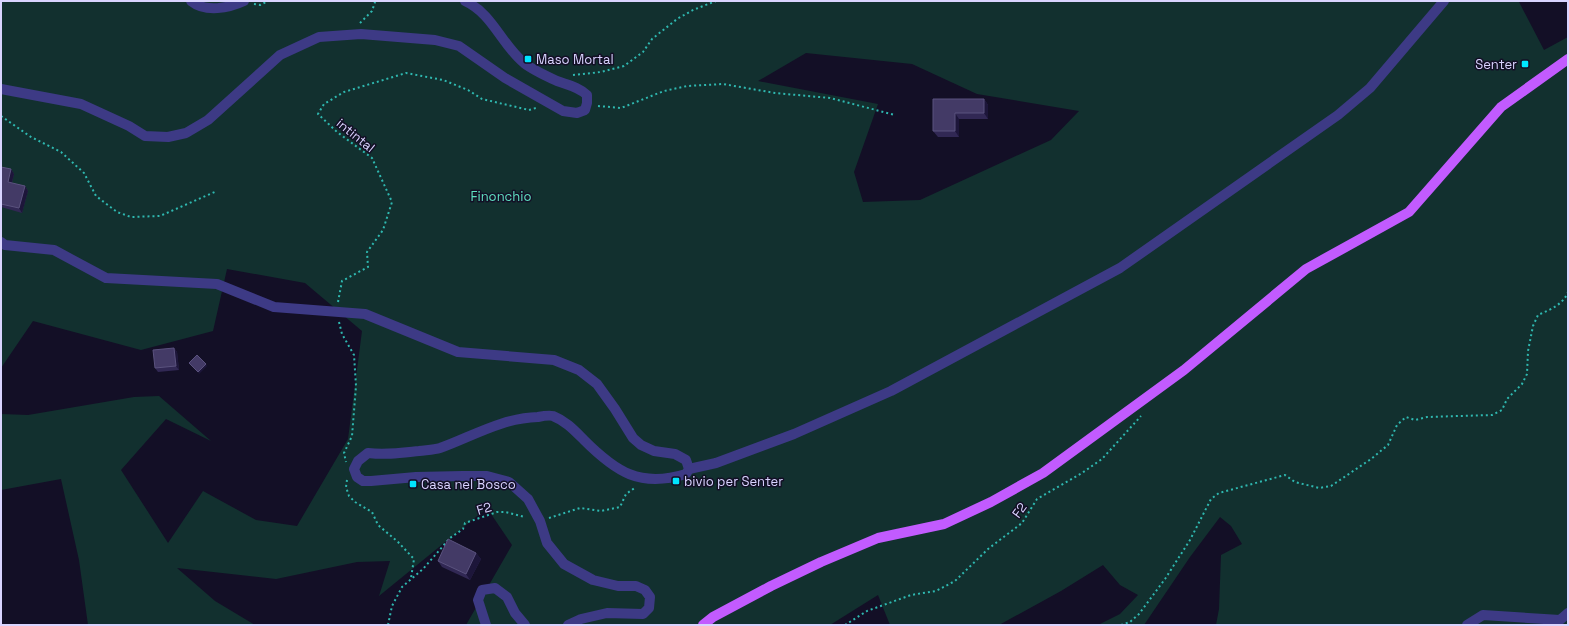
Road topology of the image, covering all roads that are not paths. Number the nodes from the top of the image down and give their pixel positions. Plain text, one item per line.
1 (191, 1) edge
2 (465, 1) edge
3 (1444, 1) edge
4 (244, 2) edge
5 (1568, 59) edge
6 (1, 89) edge
7 (1, 242) edge
8 (689, 469) junction
9 (1568, 613) edge
10 (486, 625) edge
11 (525, 625) edge
12 (568, 625) edge
13 (702, 625) edge
14 (1467, 625) edge

1 - 4 street
2 - 6 street
3 - 8 street
5 - 13 main road
7 - 8 street
8 - 12 street
9 - 14 street
10 - 11 street

